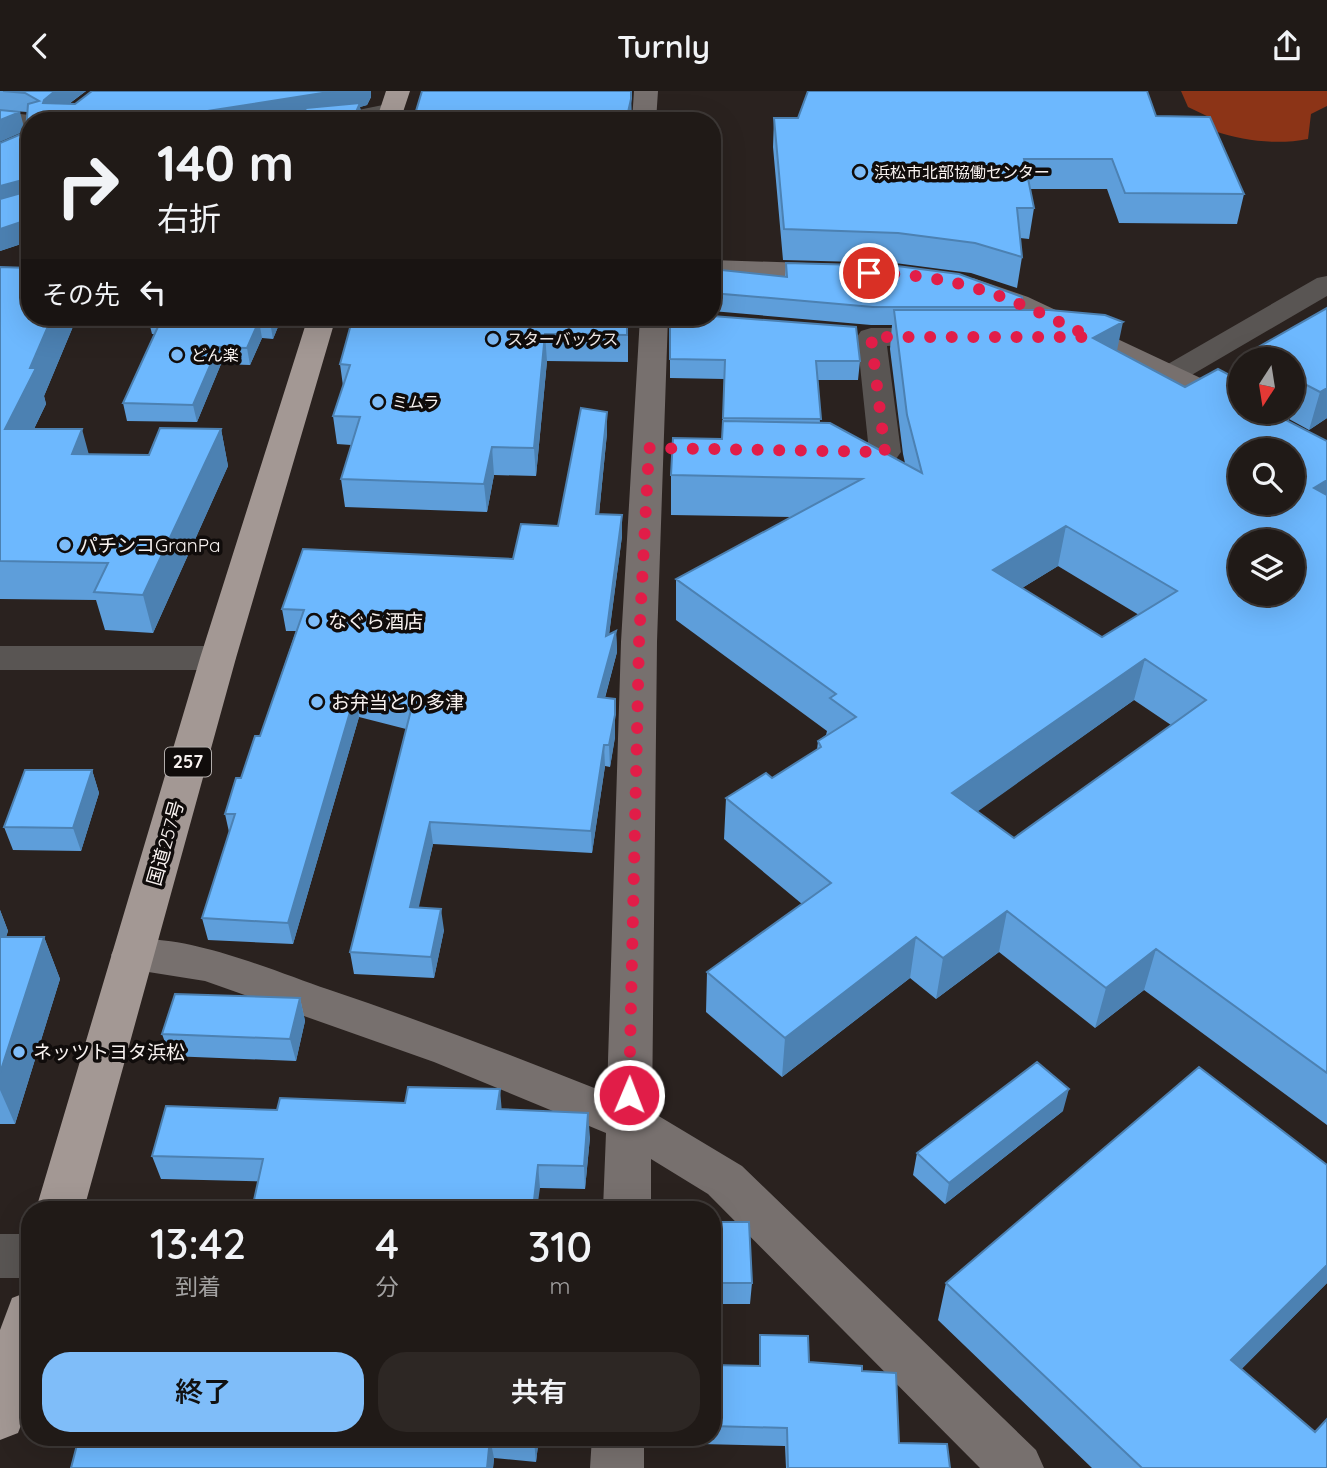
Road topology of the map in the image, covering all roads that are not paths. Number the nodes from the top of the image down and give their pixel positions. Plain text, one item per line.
1 (646, 91) edge
2 (393, 106) edge
3 (359, 112) edge
4 (644, 112) edge
5 (721, 268) edge
6 (869, 273) edge
7 (948, 280) edge
8 (1327, 284) edge
9 (319, 326) edge
10 (663, 326) edge
11 (967, 337) edge
12 (1021, 337) edge
13 (1090, 337) junction
14 (1172, 374) junction
15 (1228, 403) edge
16 (802, 450) edge
17 (0, 658) edge
18 (218, 658) junction
19 (132, 955) junction
20 (629, 1122) junction
21 (62, 1201) edge
22 (627, 1201) edge
23 (0, 1256) edge
24 (21, 1256) edge
25 (21, 1344) edge
26 (0, 1415) edge
27 (618, 1446) edge
28 (617, 1468) edge
29 (1017, 1468) edge

1 - 4 street
2 - 3 lane
5 - 6 street
7 - 13 street
8 - 14 street
9 - 18 highway, 国道257号 / 257
10 - 20 street
11 - 16 street
12 - 13 street
13 - 14 street
14 - 15 street
17 - 18 street
18 - 19 highway, 国道257号 / 257
19 - 20 street
19 - 21 highway, 国道257号 / 257
20 - 22 street
20 - 29 street
23 - 24 street
25 - 26 highway
27 - 28 street

